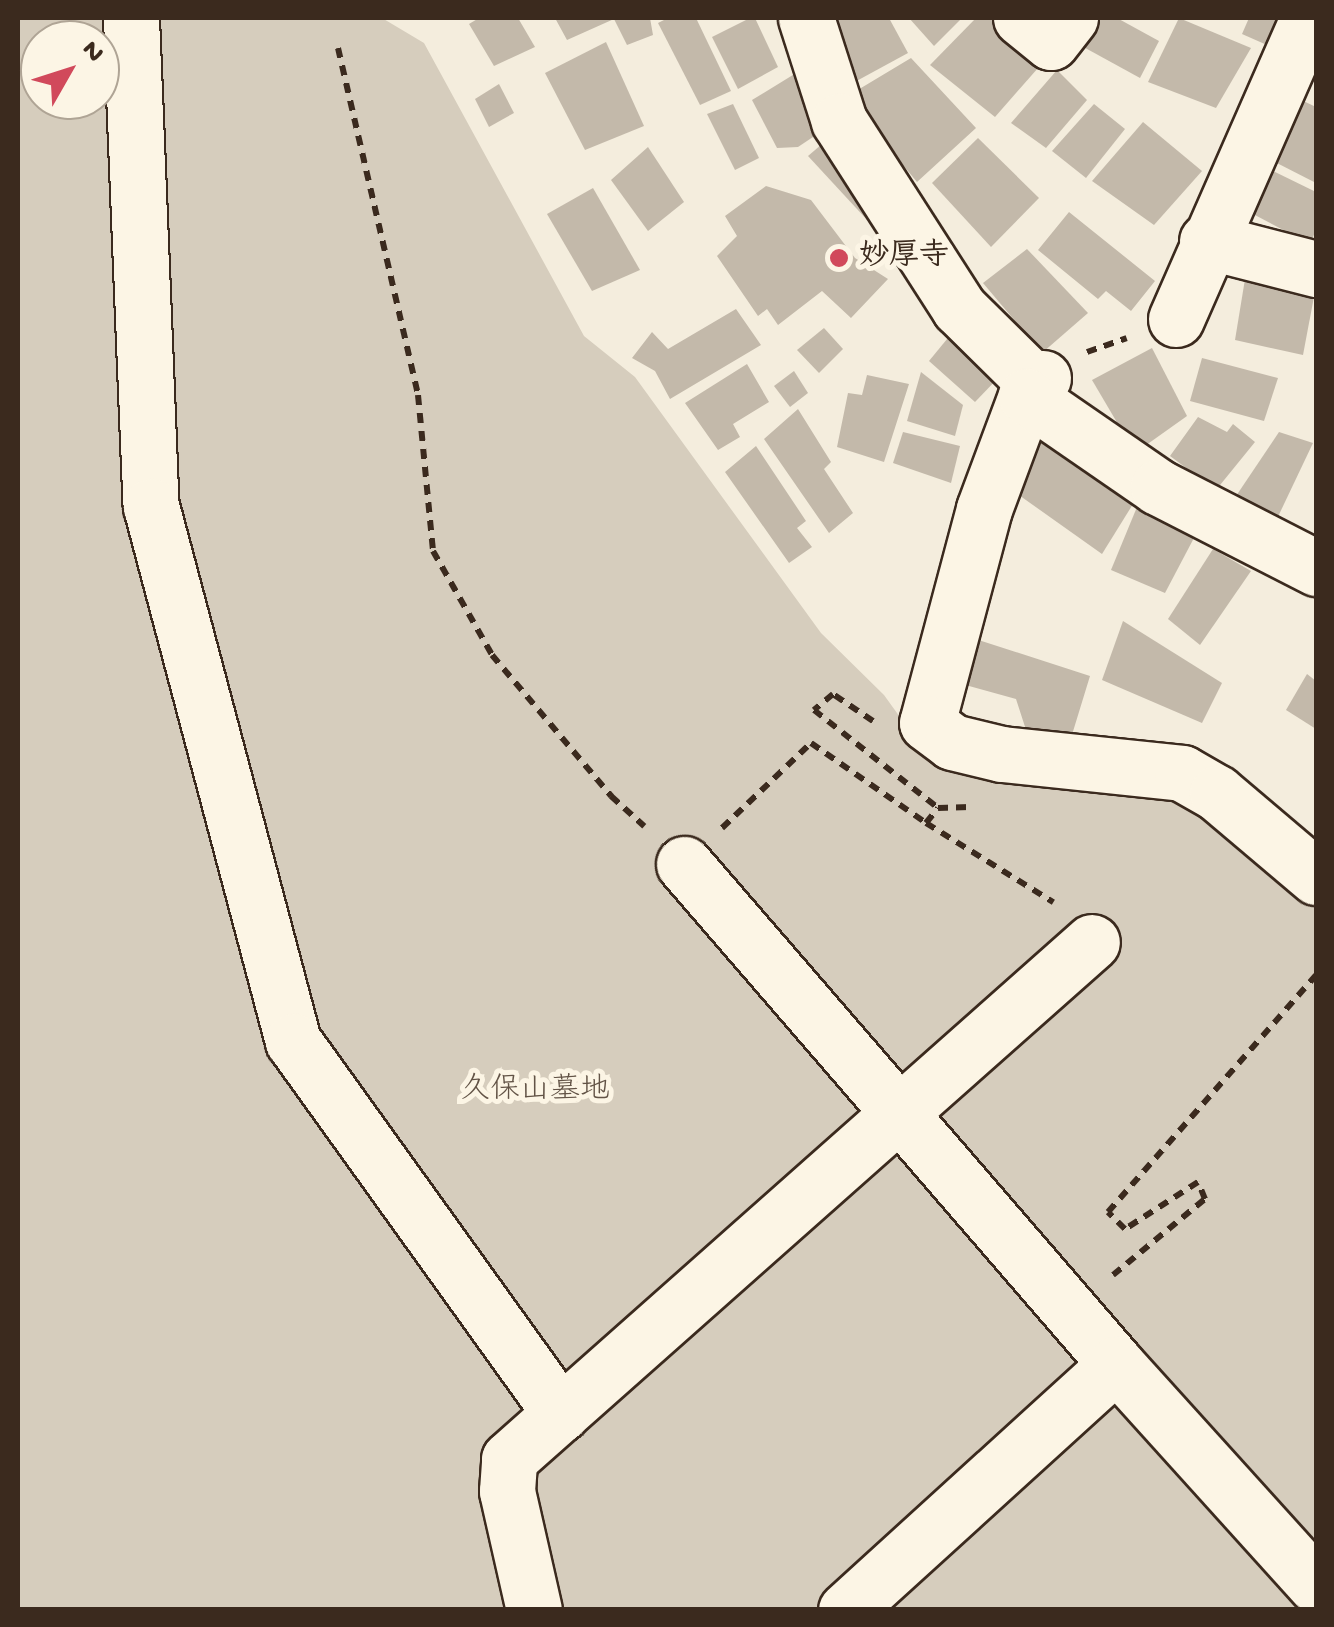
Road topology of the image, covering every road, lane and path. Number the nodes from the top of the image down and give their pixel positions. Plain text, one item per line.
1 (131, 18) edge
2 (806, 18) edge
3 (1022, 18) edge
4 (1070, 18) edge
5 (1308, 18) edge
6 (338, 48) dead end
7 (1207, 241) junction
8 (1316, 270) edge
9 (1176, 319) joint
10 (1036, 386) junction
11 (1316, 568) edge
12 (684, 864) junction
13 (1316, 877) edge
14 (1092, 942) joint
15 (1316, 975) edge
16 (897, 1113) junction
17 (1069, 1311) junction
18 (1116, 1364) junction
19 (561, 1414) junction
20 (1316, 1585) edge
21 (534, 1610) edge
22 (846, 1610) edge

1 - 19 street
2 - 10 street
3 - 4 street
5 - 7 street
6 - 12 path
7 - 8 street
7 - 9 street
9 - 10 path
10 - 11 street
10 - 13 street
12 - 14 path
12 - 16 street
14 - 16 street
15 - 17 path
16 - 17 street
16 - 19 street
17 - 18 street
18 - 20 street
18 - 22 street
19 - 21 street

